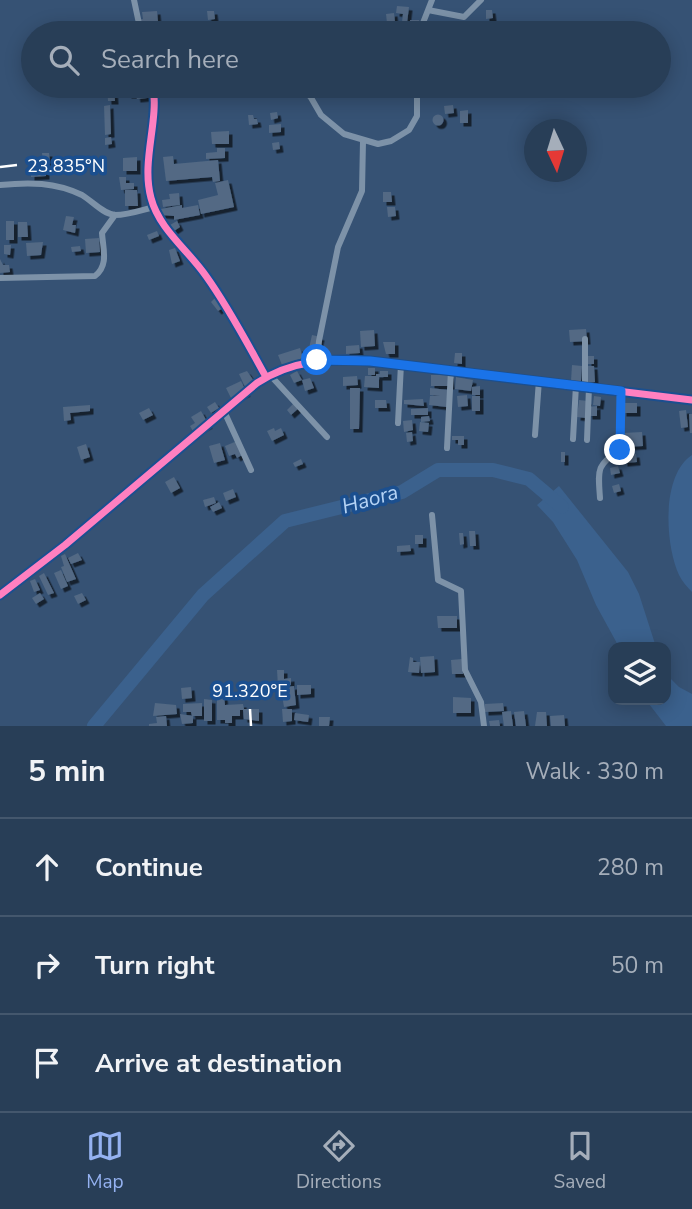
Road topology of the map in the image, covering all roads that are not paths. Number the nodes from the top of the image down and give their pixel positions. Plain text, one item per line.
1 (134, 0) edge
2 (432, 0) edge
3 (481, 0) edge
4 (428, 10) junction
5 (138, 21) edge
6 (424, 21) edge
7 (154, 98) edge
8 (311, 98) edge
9 (417, 98) edge
10 (363, 141) junction
11 (0, 185) edge
12 (154, 207) junction
13 (115, 215) junction
14 (0, 278) edge
15 (585, 339) dead end
16 (317, 360) junction
17 (401, 364) junction
18 (452, 370) junction
19 (268, 376) junction
20 (539, 380) junction
21 (583, 386) junction
22 (621, 391) junction
23 (692, 400) edge
24 (224, 411) junction
25 (398, 424) dead end
26 (535, 435) dead end
27 (327, 436) dead end
28 (573, 439) dead end
29 (587, 440) dead end
30 (447, 448) dead end
31 (251, 470) dead end
32 (600, 498) dead end
33 (432, 515) dead end
34 (0, 595) edge
35 (484, 726) edge

1 - 5 street
2 - 4 street
3 - 4 street
4 - 6 street
7 - 12 street
8 - 10 street
9 - 10 street
10 - 16 street
11 - 13 street
12 - 13 street
12 - 19 street
13 - 14 street
15 - 21 street
16 - 17 street
16 - 19 street
17 - 18 street
17 - 25 street
18 - 20 street
18 - 30 street
19 - 24 street
19 - 27 street
20 - 21 street
20 - 26 street
21 - 22 street
21 - 28 street
21 - 29 street
22 - 23 street
22 - 32 street
24 - 31 street
24 - 34 street
33 - 35 street

